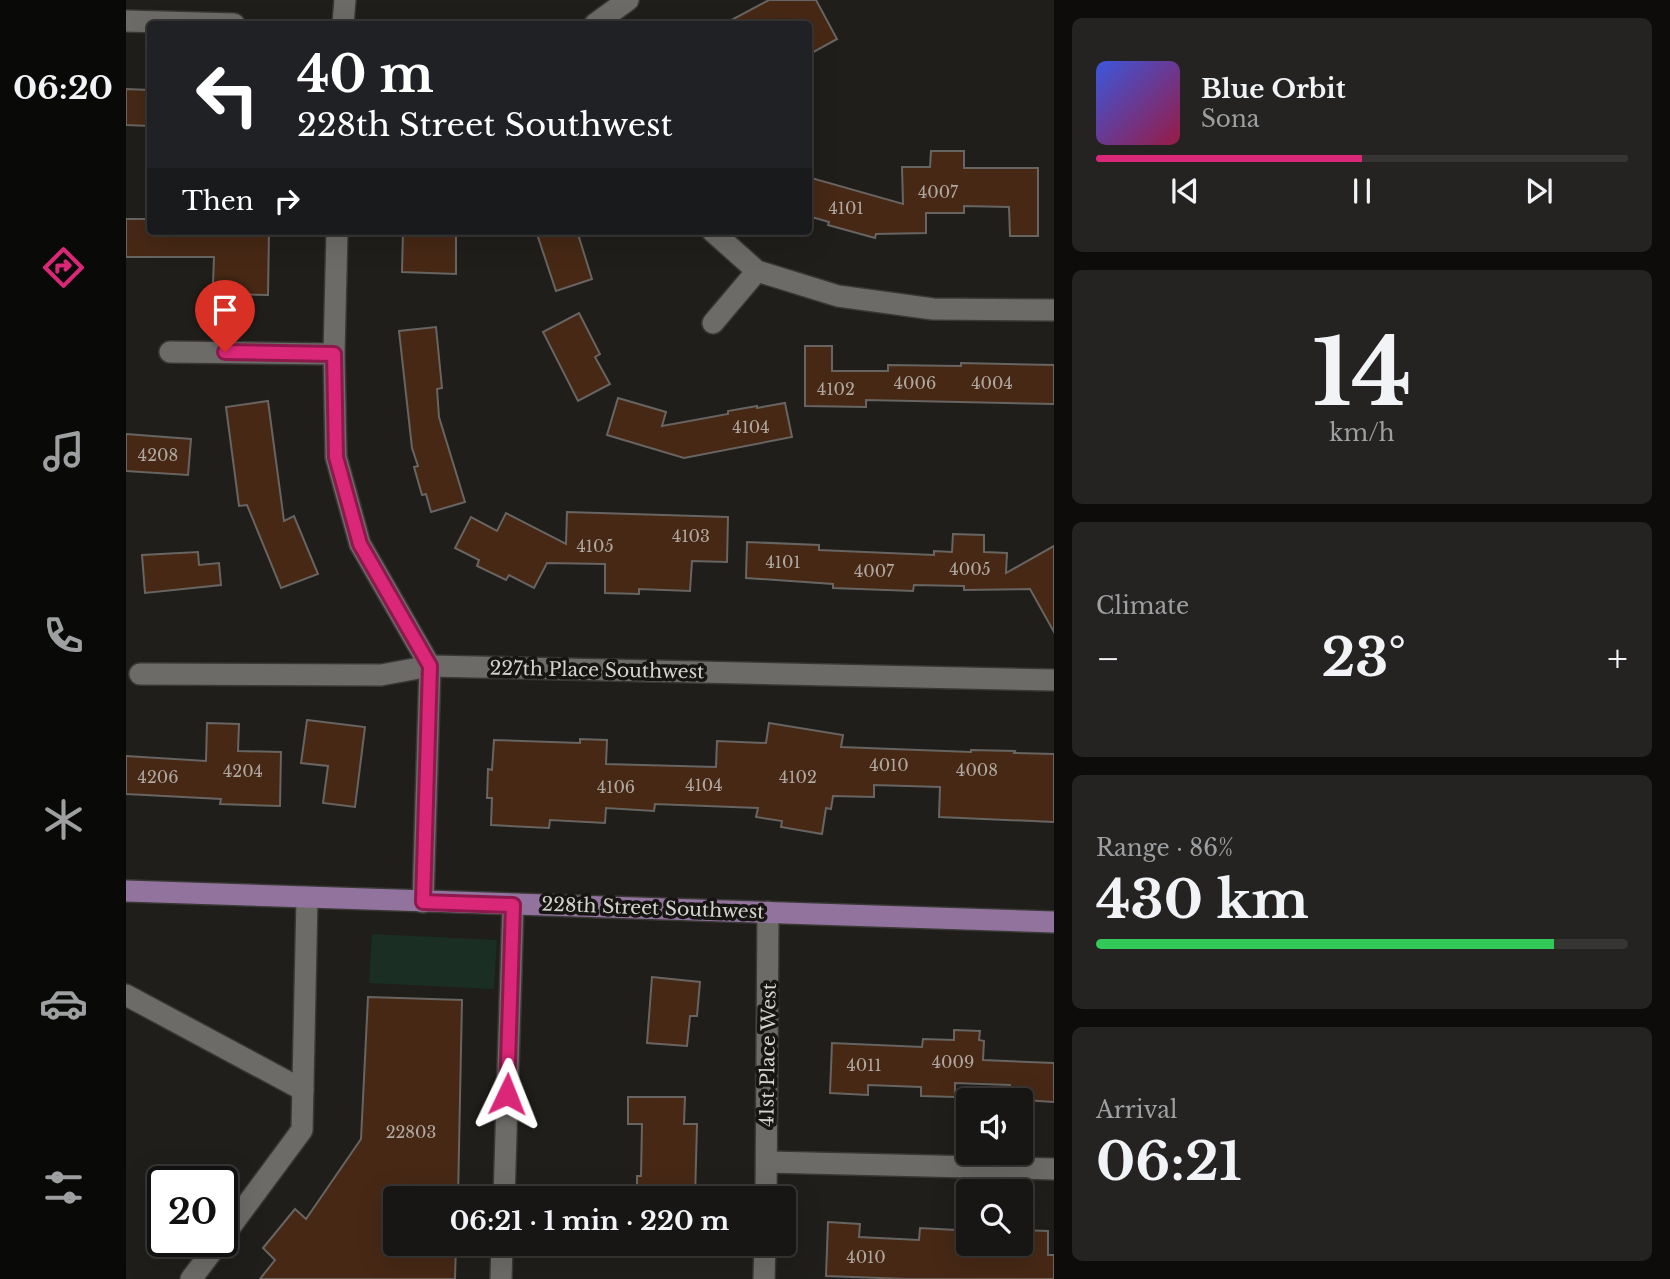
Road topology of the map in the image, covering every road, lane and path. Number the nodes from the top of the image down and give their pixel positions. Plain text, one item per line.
1 (345, 0) edge
2 (628, 0) edge
3 (126, 21) edge
4 (342, 21) edge
5 (599, 21) edge
6 (147, 22) edge
7 (337, 235) edge
8 (716, 235) edge
9 (757, 271) junction
10 (1054, 310) edge
11 (713, 323) dead end
12 (170, 352) dead end
13 (334, 354) junction
14 (430, 666) junction
15 (140, 674) dead end
16 (1054, 680) edge
17 (126, 891) edge
18 (307, 898) junction
19 (423, 902) junction
20 (513, 905) junction
21 (768, 912) junction
22 (1054, 922) edge
23 (126, 995) edge
24 (303, 1090) junction
25 (767, 1162) junction
26 (1054, 1169) edge
27 (503, 1186) edge
28 (766, 1186) edge
29 (238, 1216) edge
30 (502, 1256) edge
31 (765, 1256) edge
32 (208, 1257) edge
33 (191, 1279) edge
34 (501, 1279) edge
35 (764, 1279) edge

1 - 4 street
2 - 5 street
3 - 6 street
7 - 13 street
8 - 9 street
9 - 10 street
9 - 11 street
12 - 13 street
13 - 14 street
14 - 15 street, 227th Place Southwest
14 - 16 street, 227th Place Southwest
14 - 19 street
17 - 18 main road, 228th Street Southwest
18 - 19 main road, 228th Street Southwest
18 - 24 street
19 - 20 main road, 228th Street Southwest
20 - 21 main road, 228th Street Southwest
20 - 27 street
21 - 22 main road, 228th Street Southwest
21 - 25 street, 41st Place West
23 - 24 street
24 - 29 street
25 - 26 street
25 - 28 street, 41st Place West
30 - 34 street
31 - 35 street
32 - 33 street

